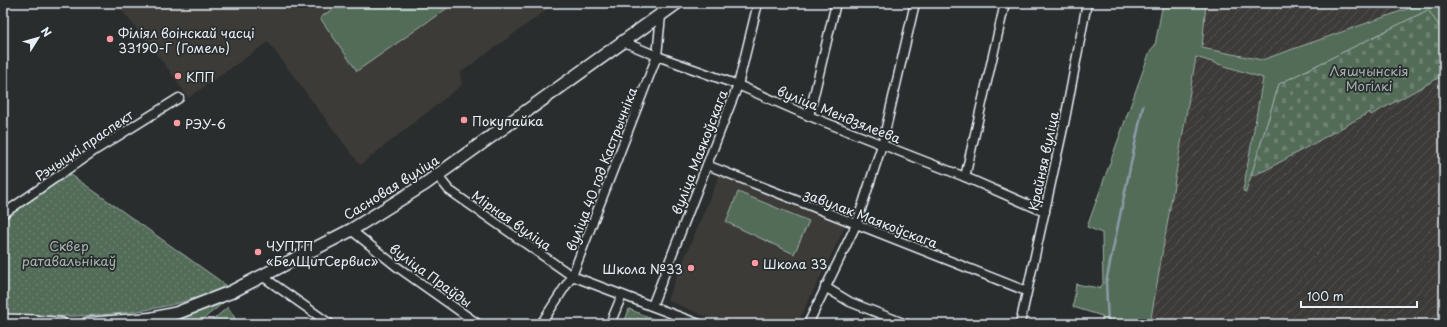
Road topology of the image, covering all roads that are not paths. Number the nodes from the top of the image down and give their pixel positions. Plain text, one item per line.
1 (677, 3) edge
2 (758, 3) edge
3 (836, 3) edge
4 (915, 3) edge
5 (1005, 3) edge
6 (1087, 3) edge
7 (661, 15) junction
8 (624, 42) junction
9 (657, 56) junction
10 (738, 85) junction
11 (179, 98) dead end
12 (809, 116) junction
13 (882, 145) junction
14 (708, 165) junction
15 (437, 176) junction
16 (965, 177) junction
17 (1045, 212) junction
18 (3, 214) edge
19 (856, 225) junction
20 (351, 230) junction
21 (262, 276) junction
22 (572, 276) junction
23 (825, 287) junction
24 (1026, 291) junction
25 (622, 295) junction
26 (652, 306) junction
27 (3, 321) edge
28 (33, 323) edge
29 (61, 324) edge
30 (87, 324) edge
31 (330, 324) edge
32 (478, 324) edge
33 (541, 324) edge
34 (610, 324) edge
35 (699, 324) edge
36 (808, 324) edge
37 (906, 324) edge
38 (1020, 324) edge

1 - 7 main road, Сасновая вуліца
2 - 10 street, вуліца Маякоўскага
3 - 12 street
4 - 13 street
5 - 16 street
6 - 17 street, Крайняя вуліца
7 - 8 main road, Сасновая вуліца
7 - 9 street, вуліца 40 год Кастрычніка
8 - 9 street, вуліца Мендзялеева
8 - 15 main road, Сасновая вуліца
9 - 10 street, вуліца Мендзялеева
9 - 22 street, вуліца 40 год Кастрычніка
10 - 12 street, вуліца Мендзялеева
10 - 14 street, вуліца Маякоўскага
11 - 18 street, Рэчыцкі праспект
12 - 13 street, вуліца Мендзялеева
13 - 16 street, вуліца Мендзялеева
13 - 19 street
14 - 19 street, завулак Маякоўскага
14 - 26 street, вуліца Маякоўскага
15 - 20 main road, Сасновая вуліца
15 - 22 street, Мірная вуліца
16 - 17 street, вуліца Мендзялеева
17 - 24 street, Крайняя вуліца
19 - 23 street
19 - 24 street, завулак Маякоўскага
20 - 21 main road, Сасновая вуліца
20 - 32 street, вуліца Праўды
21 - 30 main road, Сасновая вуліца
21 - 31 street
22 - 25 street, Мірная вуліца
22 - 33 street, вуліца 40 год Кастрычніка
23 - 36 street
23 - 37 street
24 - 38 street, Крайняя вуліца
25 - 26 street, Мірная вуліца
25 - 34 street
26 - 35 street, Мірная вуліца
27 - 28 main road
28 - 29 main road

